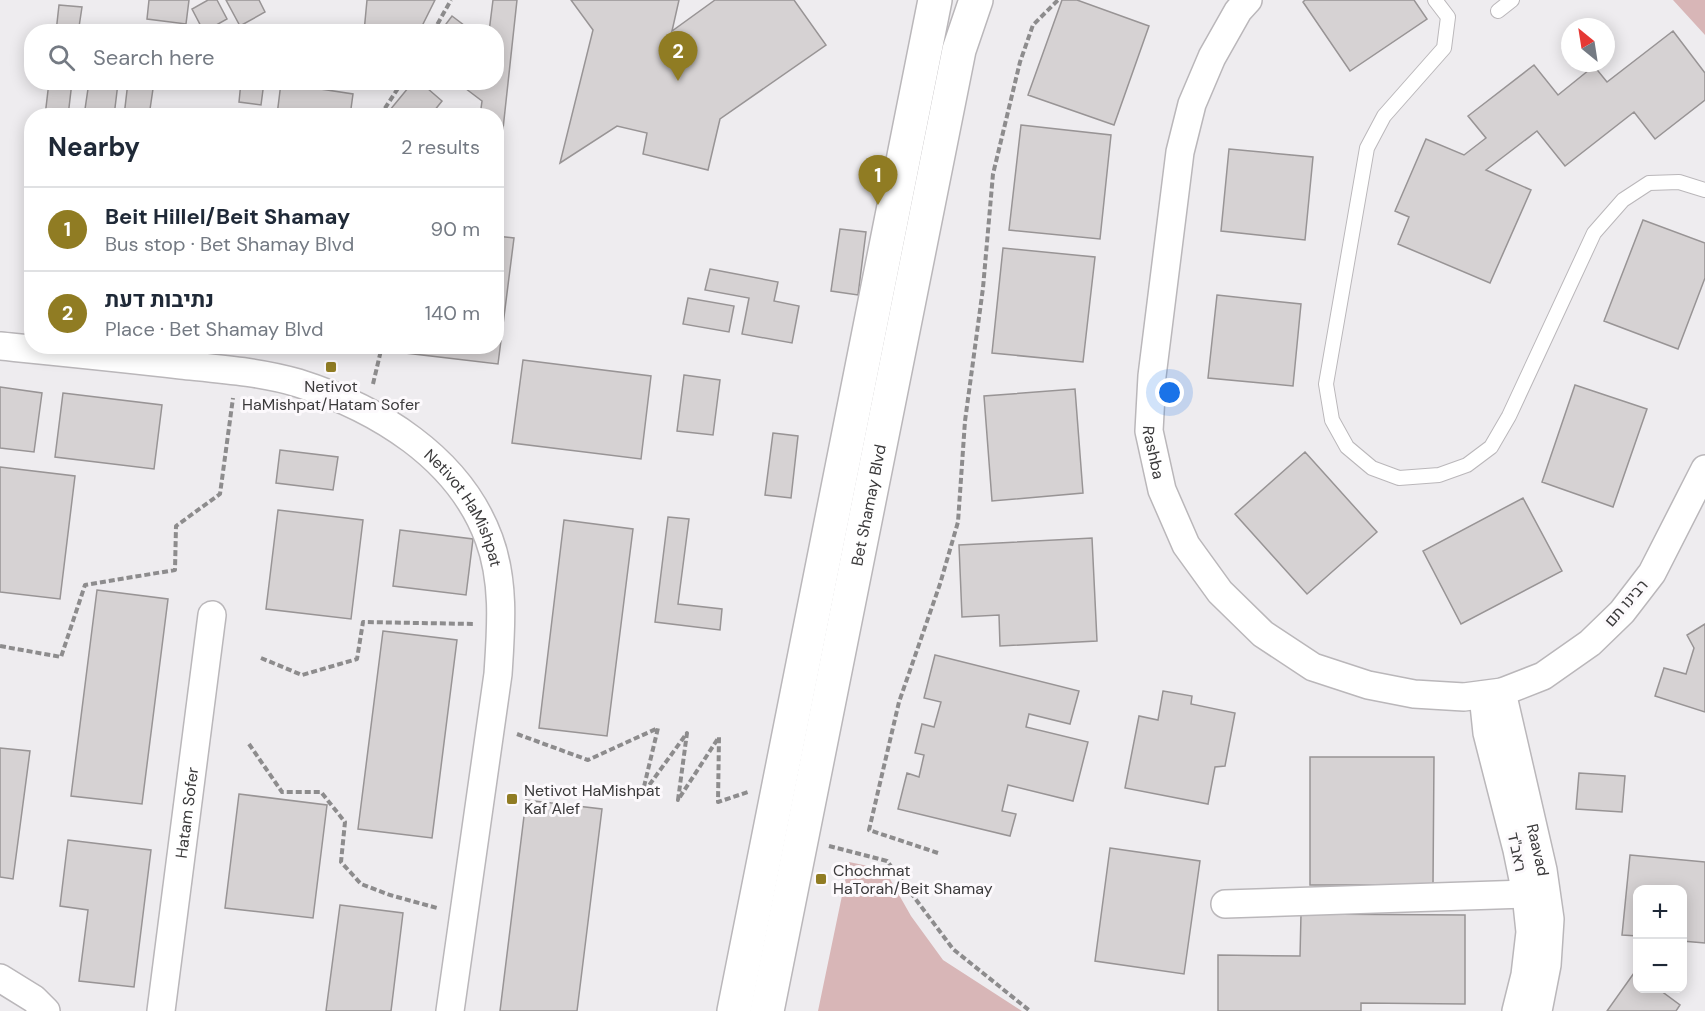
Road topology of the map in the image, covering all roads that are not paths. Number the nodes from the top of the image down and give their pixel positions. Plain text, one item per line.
1 (935, 0) edge
2 (976, 0) edge
3 (1248, 0) edge
4 (1435, 0) edge
5 (1512, 0) edge
6 (1498, 11) dead end
7 (1705, 190) edge
8 (0, 346) edge
9 (24, 349) edge
10 (76, 354) edge
11 (1705, 469) edge
12 (212, 615) dead end
13 (1492, 694) junction
14 (1526, 894) junction
15 (1225, 904) dead end
16 (0, 978) edge
17 (46, 1011) edge
18 (161, 1011) edge
19 (450, 1011) edge
20 (734, 1011) edge
21 (768, 1011) edge
22 (1516, 1011) edge
23 (1538, 1011) edge

1 - 20 street, Bet Shamay Blvd
2 - 21 street, Bet Shamay Blvd
3 - 13 street, Rashba
4 - 7 lane
5 - 6 lane
8 - 9 street, Netivot HaMishpat
10 - 19 street, Netivot HaMishpat
11 - 13 street, רבינו תם
12 - 18 street, Hatam Sofer
13 - 14 street, ראב"ד
13 - 23 street, Raavad
14 - 15 street, Raavad
14 - 22 street, ראב"ד
16 - 17 street

